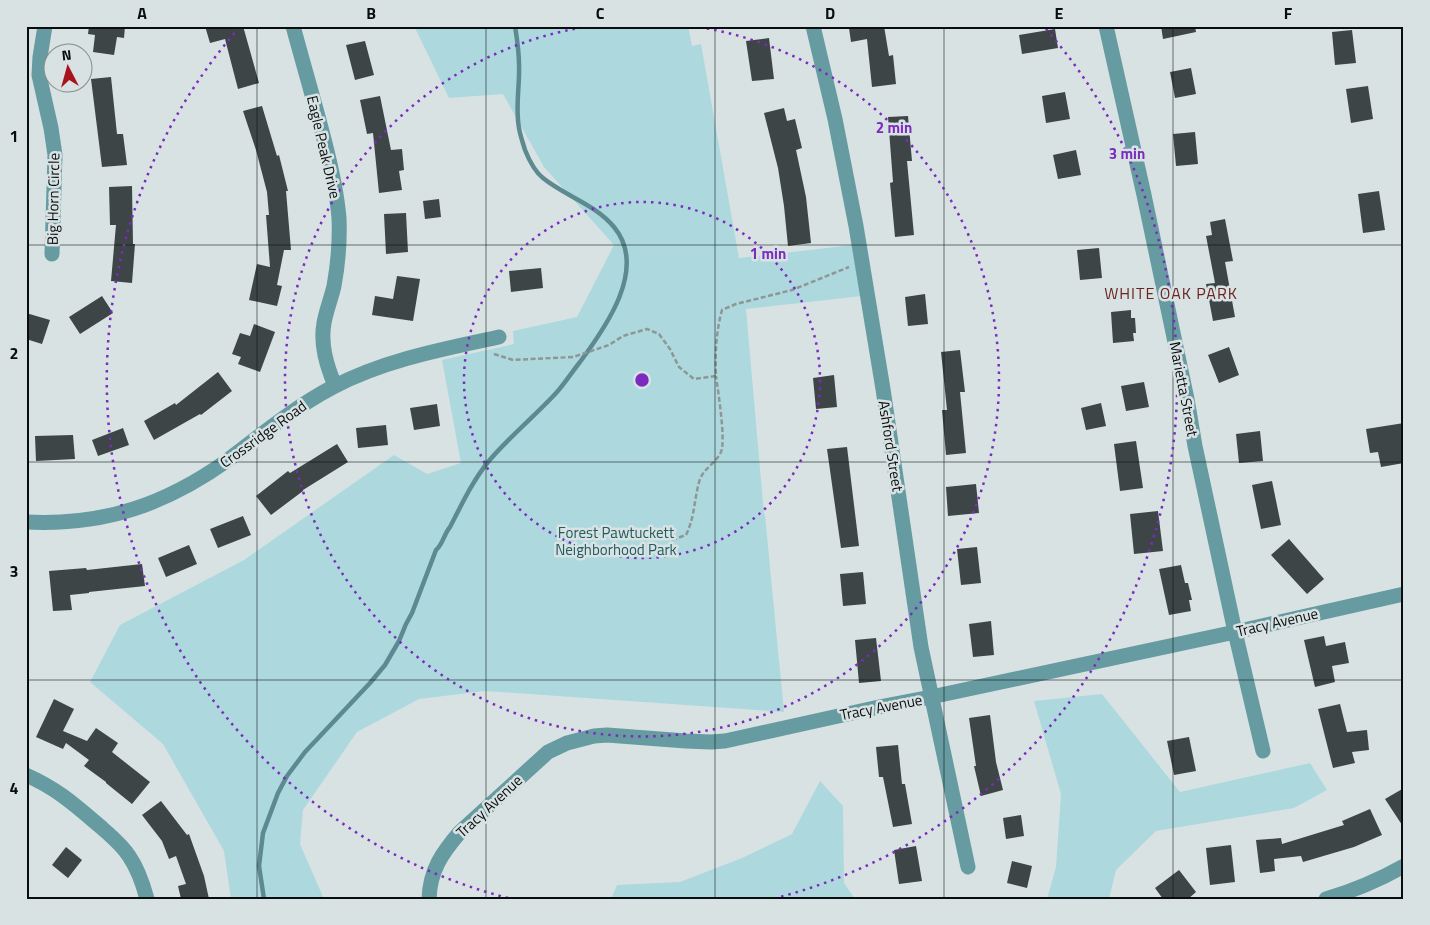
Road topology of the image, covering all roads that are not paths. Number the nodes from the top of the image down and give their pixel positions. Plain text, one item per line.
1 (46, 26) edge
2 (293, 26) edge
3 (813, 26) edge
4 (1106, 26) edge
5 (52, 254) dead end
6 (499, 337) dead end
7 (335, 386) junction
8 (26, 522) edge
9 (1404, 594) edge
10 (1235, 632) junction
11 (931, 697) junction
12 (1263, 751) dead end
13 (26, 775) edge
14 (1404, 866) edge
15 (968, 867) dead end
16 (147, 899) edge
17 (429, 899) edge
18 (1326, 899) edge

1 - 5 street, Big Horn Circle
2 - 7 street, Eagle Peak Drive
3 - 11 street, Ashford Street
4 - 10 street, Marietta Street
6 - 7 street, Crossridge Road
7 - 8 street, Crossridge Road
9 - 10 street, Tracy Avenue
10 - 11 street, Tracy Avenue
10 - 12 street, Marietta Street
11 - 15 street, Ashford Street
11 - 17 street, Tracy Avenue
13 - 16 street
14 - 18 street

